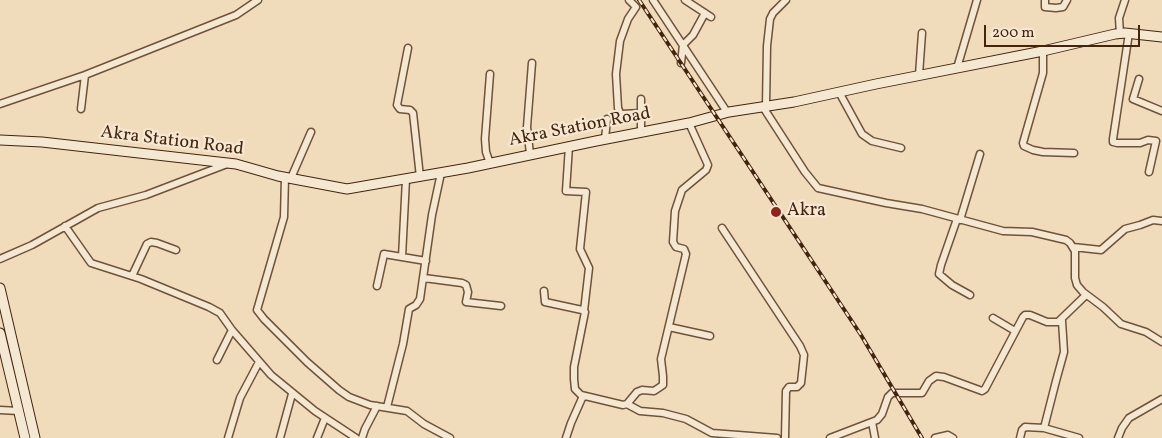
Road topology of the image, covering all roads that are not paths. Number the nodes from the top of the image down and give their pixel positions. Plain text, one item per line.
1 (258, 0) edge
2 (628, 0) edge
3 (654, 0) edge
4 (685, 0) edge
5 (786, 0) edge
6 (977, 0) edge
7 (1045, 0) edge
8 (1067, 0) edge
9 (1125, 0) edge
10 (922, 33) dead end
11 (1125, 33) junction
12 (1162, 37) edge
13 (684, 44) junction
14 (408, 48) dead end
15 (1043, 51) junction
16 (532, 63) dead end
17 (681, 63) dead end
18 (957, 68) junction
19 (490, 74) dead end
20 (85, 75) junction
21 (920, 76) junction
22 (1139, 79) dead end
23 (840, 92) junction
24 (641, 99) dead end
25 (0, 104) edge
26 (764, 107) junction
27 (81, 109) dead end
28 (1162, 111) edge
29 (727, 112) junction
30 (640, 113) junction
31 (607, 119) dead end
32 (689, 124) junction
33 (311, 132) dead end
34 (640, 132) junction
35 (605, 139) junction
36 (0, 140) edge
37 (569, 146) junction
38 (901, 148) dead end
39 (1074, 153) dead end
40 (530, 154) junction
41 (980, 154) dead end
42 (228, 163) junction
43 (490, 163) junction
44 (1149, 172) dead end
45 (441, 173) junction
46 (420, 177) junction
47 (288, 178) junction
48 (406, 179) junction
49 (958, 219) junction
50 (1162, 221) edge
51 (65, 226) junction
52 (722, 228) dead end
53 (1073, 247) junction
54 (176, 250) dead end
55 (402, 257) junction
56 (0, 258) edge
57 (426, 261) junction
58 (132, 276) junction
59 (424, 278) junction
60 (377, 286) dead end
61 (0, 288) edge
62 (544, 290) dead end
63 (970, 295) dead end
64 (1086, 295) junction
65 (501, 306) dead end
66 (0, 310) edge
67 (584, 311) junction
68 (993, 318) dead end
69 (1062, 320) junction
70 (669, 327) junction
71 (232, 330) junction
72 (1015, 331) junction
73 (0, 333) edge
74 (710, 336) dead end
75 (1162, 342) edge
76 (217, 360) dead end
77 (259, 362) junction
78 (292, 394) junction
79 (583, 396) junction
80 (1162, 400) edge
81 (627, 404) junction
82 (377, 406) junction
83 (387, 407) junction
84 (0, 410) edge
85 (19, 411) junction
86 (325, 418) junction
87 (872, 422) junction
88 (1044, 428) junction
89 (717, 436) edge
90 (25, 438) edge
91 (33, 438) edge
92 (228, 438) edge
93 (280, 438) edge
94 (317, 438) edge
95 (356, 438) edge
96 (362, 438) edge
97 (450, 438) edge
98 (566, 438) edge
99 (776, 438) edge
100 (785, 438) edge
101 (830, 438) edge
102 (874, 438) edge
103 (935, 438) edge
104 (953, 438) edge
105 (1020, 438) edge
106 (1079, 438) edge
107 (1118, 438) edge

1 - 20 street
2 - 30 street
3 - 13 street
4 - 13 street
5 - 26 street
6 - 18 street
7 - 8 street
9 - 11 street
10 - 21 street
11 - 12 main road, Akra Station Road
11 - 15 main road, Akra Station Road
11 - 44 street
13 - 17 street
13 - 29 street
14 - 46 street
15 - 18 main road, Akra Station Road
15 - 39 street
16 - 40 street
18 - 21 main road, Akra Station Road
19 - 43 street
20 - 25 street
20 - 27 street
21 - 23 main road, Akra Station Road
22 - 28 street
23 - 26 main road, Akra Station Road
23 - 38 street
24 - 30 street
26 - 29 main road, Akra Station Road
26 - 49 street
29 - 32 main road, Akra Station Road
30 - 34 street
31 - 35 street
32 - 34 main road, Akra Station Road
32 - 70 street
33 - 47 street
34 - 35 main road, Akra Station Road
35 - 37 main road, Akra Station Road
36 - 42 main road, Akra Station Road
37 - 40 main road, Akra Station Road
37 - 67 street
40 - 43 main road, Akra Station Road
41 - 49 street
42 - 47 main road, Akra Station Road
42 - 51 street
43 - 45 main road, Akra Station Road
45 - 46 main road, Akra Station Road
45 - 57 street
46 - 48 main road, Akra Station Road
47 - 48 main road, Akra Station Road
47 - 82 street
48 - 55 street
49 - 53 street
49 - 63 street
50 - 53 street
51 - 56 street
51 - 58 street
52 - 100 street
53 - 64 street
54 - 58 street
55 - 57 street
55 - 60 street
57 - 59 street
58 - 71 street
59 - 65 street
59 - 83 street
61 - 91 main road
62 - 67 street
64 - 69 street
64 - 75 street
66 - 91 main road
67 - 79 street
68 - 72 street
69 - 72 street
69 - 88 street
70 - 74 street
70 - 81 street
71 - 76 street
71 - 77 street
72 - 87 street
73 - 85 main road
77 - 78 street
77 - 92 street
78 - 86 street
78 - 93 street
79 - 81 street
79 - 98 street
80 - 107 street
81 - 89 street
82 - 83 street
82 - 96 street
83 - 97 street
84 - 85 street
85 - 90 main road
86 - 94 street
86 - 95 street
87 - 101 street
87 - 102 street
88 - 105 street
88 - 106 street
89 - 99 street
103 - 104 street

